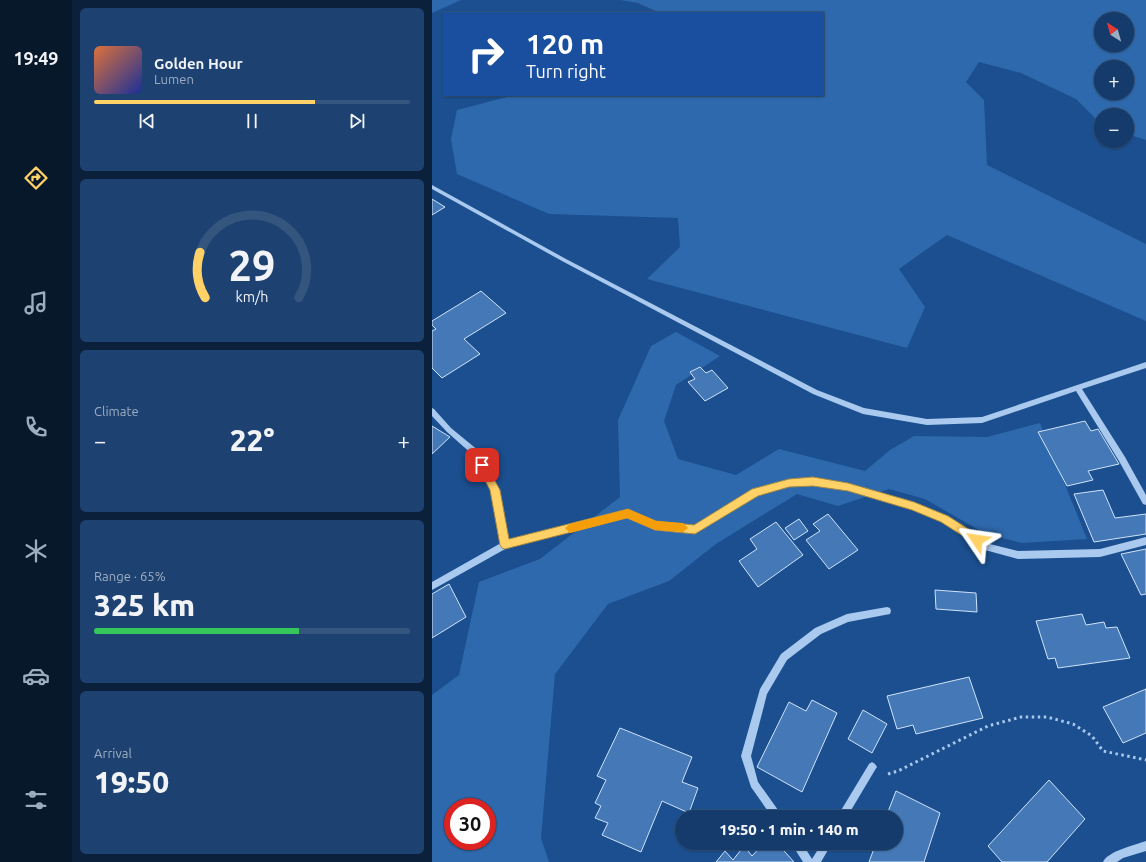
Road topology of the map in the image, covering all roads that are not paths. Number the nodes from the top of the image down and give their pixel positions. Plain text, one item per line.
1 (432, 187) edge
2 (1146, 365) edge
3 (1078, 389) junction
4 (432, 411) edge
5 (1146, 502) edge
6 (1146, 541) edge
7 (505, 545) junction
8 (432, 586) edge
9 (887, 611) dead end
10 (872, 767) dead end
11 (773, 810) edge
12 (846, 810) edge
13 (1146, 846) edge
14 (801, 850) edge
15 (823, 850) edge
16 (809, 862) edge
17 (816, 862) edge
18 (1108, 862) edge

1 - 3 street
2 - 3 street
3 - 5 street
4 - 7 street
6 - 7 street
7 - 8 street
9 - 11 street
10 - 12 street
13 - 18 street
14 - 16 street
15 - 17 street

